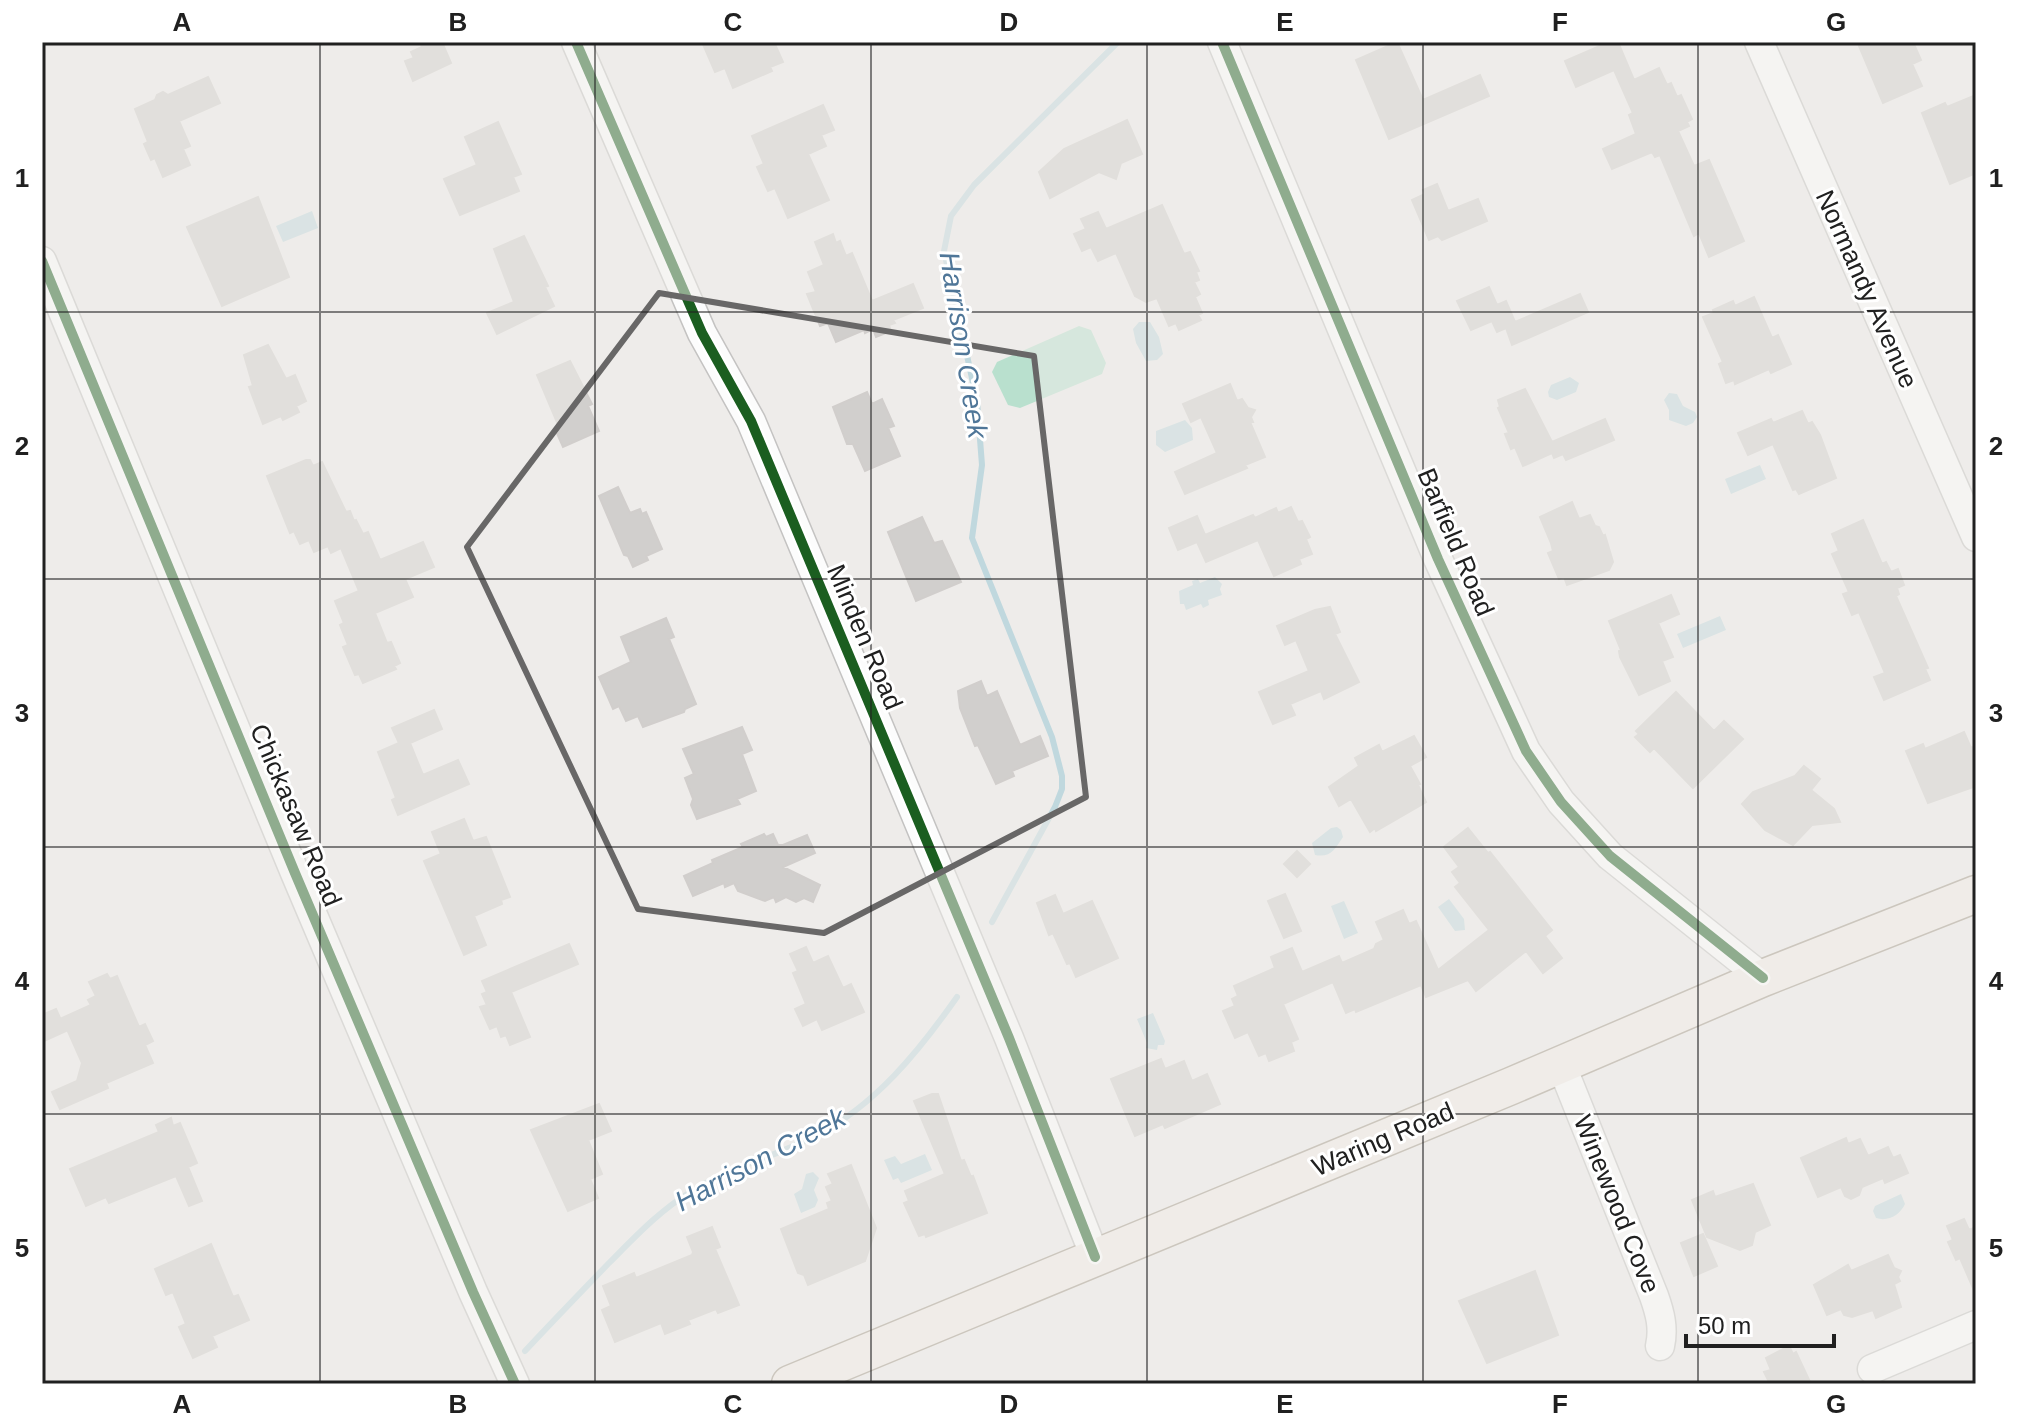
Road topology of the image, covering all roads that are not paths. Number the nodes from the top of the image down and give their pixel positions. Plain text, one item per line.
1 (576, 42) edge
2 (1222, 42) edge
3 (1759, 42) edge
4 (42, 261) edge
5 (1976, 537) edge
6 (1976, 894) edge
7 (1763, 978) junction
8 (1561, 1064) junction
9 (1095, 1257) junction
10 (1976, 1325) edge
11 (1660, 1346) dead end
12 (1872, 1369) dead end
13 (515, 1384) edge
14 (790, 1384) edge

1 - 9 street, Minden Road
2 - 7 street, Barfield Road
3 - 5 street, Normandy Avenue
4 - 13 street, Chickasaw Road
6 - 7 main road, Waring Road
7 - 8 main road, Waring Road
8 - 9 main road, Waring Road
8 - 11 street, Winewood Cove
9 - 14 main road, Waring Road
10 - 12 street

